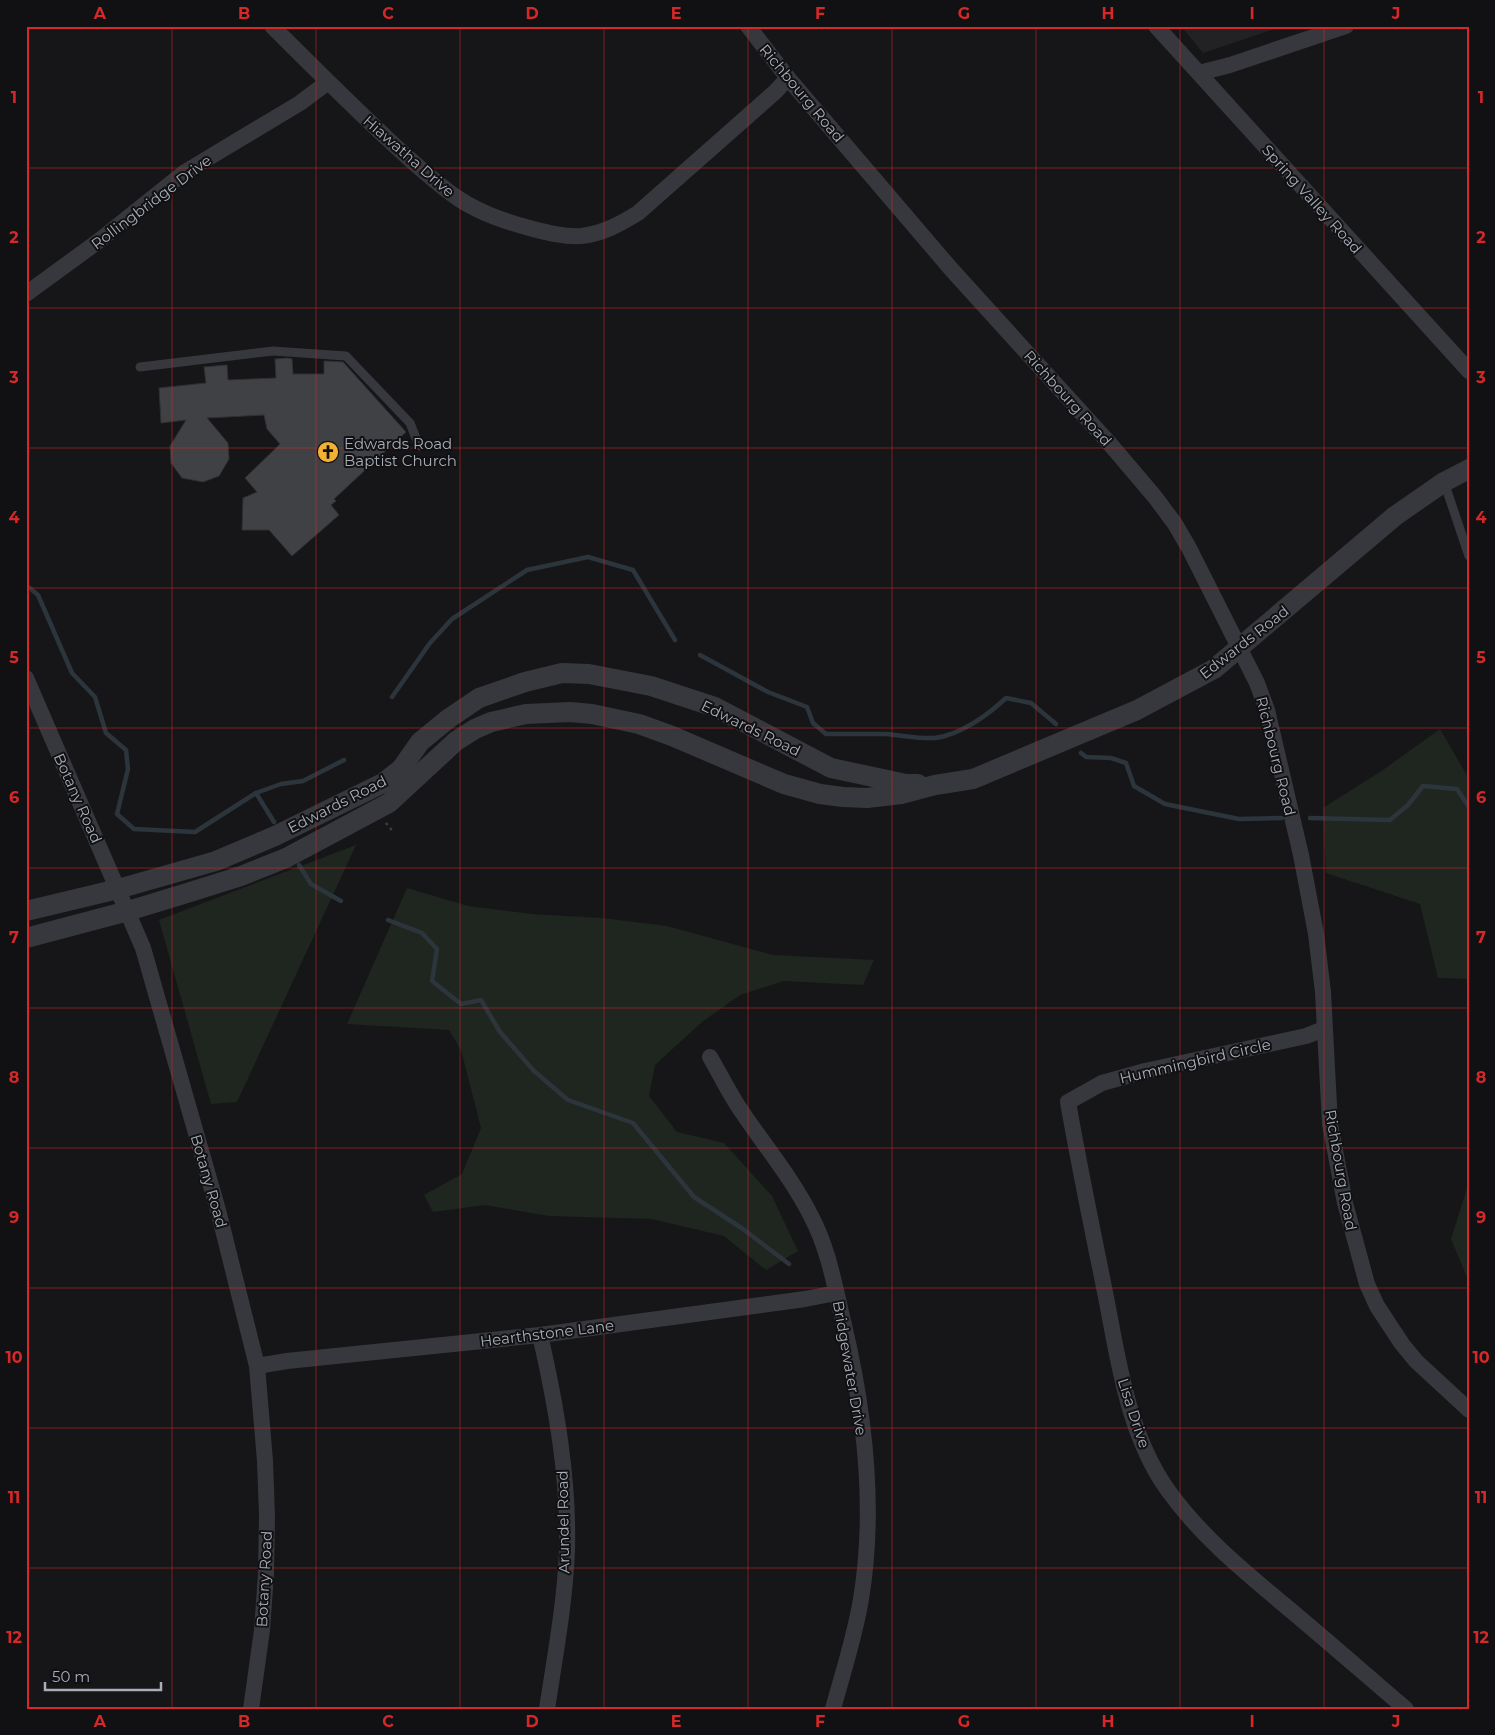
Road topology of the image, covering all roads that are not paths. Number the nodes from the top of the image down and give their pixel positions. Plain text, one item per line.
1 (272, 26) edge
2 (748, 26) edge
3 (1156, 26) edge
4 (1346, 26) edge
5 (1199, 73) junction
6 (788, 78) junction
7 (328, 82) junction
8 (26, 294) edge
9 (140, 367) dead end
10 (1469, 371) edge
11 (419, 446) dead end
12 (1469, 469) edge
13 (1444, 482) junction
14 (1469, 556) edge
15 (1240, 648) junction
16 (26, 678) edge
17 (935, 785) junction
18 (118, 889) junction
19 (26, 911) edge
20 (128, 911) junction
21 (26, 938) edge
22 (1324, 1029) junction
23 (710, 1057) dead end
24 (1068, 1102) joint
25 (836, 1293) junction
26 (540, 1335) junction
27 (257, 1366) junction
28 (1469, 1410) edge
29 (838, 1707) edge
30 (251, 1709) edge
31 (547, 1709) edge
32 (1406, 1709) edge

1 - 7 street, Hiawatha Drive
2 - 6 street, Richbourg Road
3 - 5 street, Spring Valley Road
4 - 5 street
5 - 10 street, Spring Valley Road
6 - 7 street, Hiawatha Drive
6 - 15 street, Richbourg Road
7 - 8 street, Rollingbridge Drive
9 - 11 lane
12 - 13 street, Edwards Road
13 - 14 lane
13 - 15 street, Edwards Road
15 - 17 street, Edwards Road
15 - 22 street, Richbourg Road
16 - 18 street, Botany Road
17 - 18 street, Edwards Road
17 - 20 street, Edwards Road
18 - 19 street, Edwards Road
18 - 20 street, Botany Road
20 - 21 street, Edwards Road
20 - 27 street, Botany Road
22 - 24 street, Hummingbird Circle
22 - 28 street, Richbourg Road
23 - 25 street, Bridgewater Drive
24 - 32 street, Lisa Drive
25 - 26 street, Hearthstone Lane
25 - 29 street, Bridgewater Drive
26 - 27 street, Hearthstone Lane
26 - 31 street, Arundel Road
27 - 30 street, Botany Road

